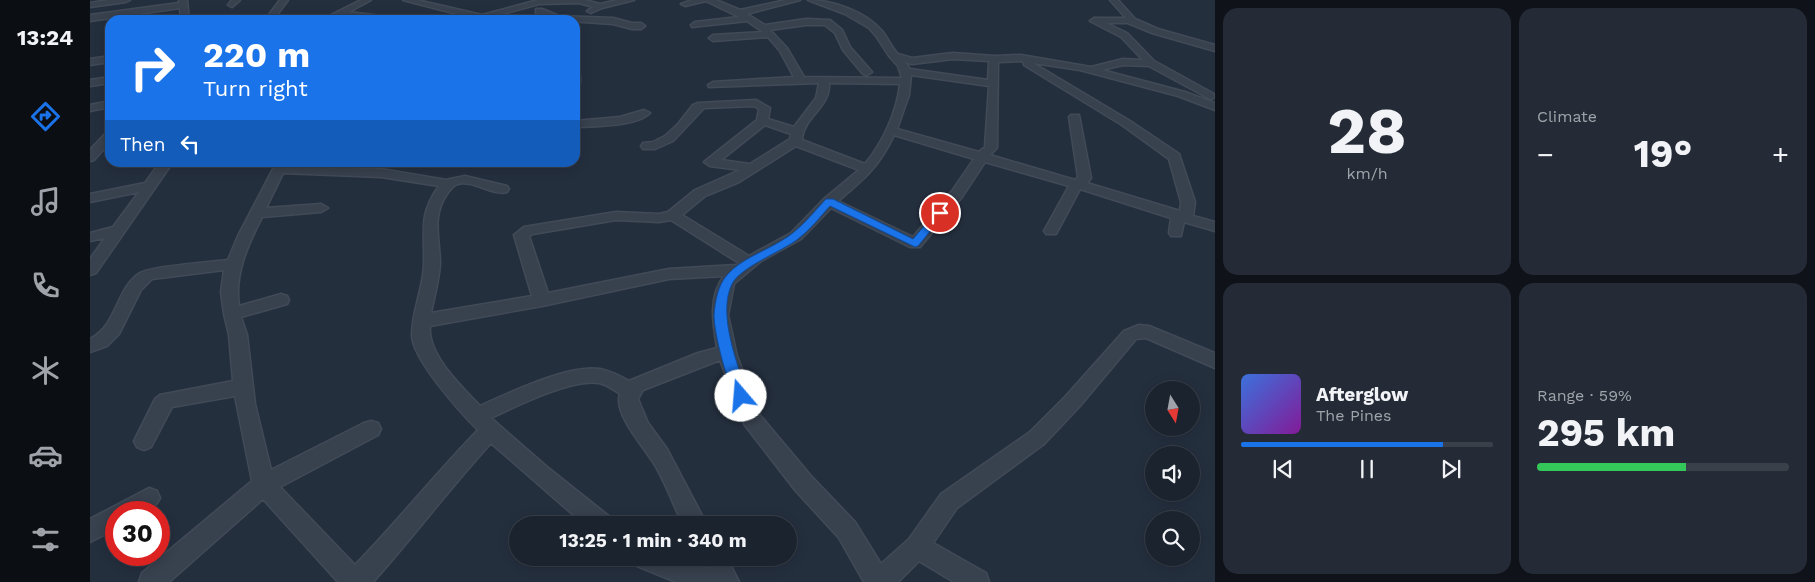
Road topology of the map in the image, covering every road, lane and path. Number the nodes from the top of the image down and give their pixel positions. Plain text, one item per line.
1 (126, 0) edge
2 (284, 0) edge
3 (367, 0) edge
4 (407, 0) edge
5 (447, 0) edge
6 (524, 0) edge
7 (581, 0) edge
8 (630, 0) edge
9 (703, 0) edge
10 (709, 0) edge
11 (796, 0) edge
12 (812, 0) edge
13 (1114, 0) edge
14 (183, 2) edge
15 (685, 4) dead end
16 (90, 5) edge
17 (434, 5) junction
18 (600, 6) junction
19 (539, 7) junction
20 (339, 14) joint
21 (129, 15) edge
22 (184, 15) edge
23 (273, 15) edge
24 (349, 15) edge
25 (467, 15) edge
26 (498, 15) edge
27 (552, 15) edge
28 (743, 15) junction
29 (105, 17) edge
30 (90, 18) edge
31 (580, 19) edge
32 (580, 20) edge
33 (1129, 20) junction
34 (695, 25) dead end
35 (641, 26) dead end
36 (768, 31) junction
37 (713, 38) dead end
38 (1215, 48) edge
39 (897, 58) junction
40 (1019, 58) junction
41 (994, 59) junction
42 (105, 60) edge
43 (90, 62) edge
44 (1151, 63) junction
45 (1090, 70) junction
46 (867, 72) dead end
47 (905, 76) junction
48 (800, 80) junction
49 (105, 81) edge
50 (824, 81) junction
51 (90, 83) edge
52 (994, 84) junction
53 (713, 86) dead end
54 (1215, 99) edge
55 (105, 105) edge
56 (1215, 106) edge
57 (90, 108) edge
58 (644, 113) dead end
59 (1075, 117) dead end
60 (763, 121) junction
61 (580, 124) edge
62 (892, 131) junction
63 (797, 137) junction
64 (105, 141) edge
65 (647, 146) dead end
66 (982, 156) junction
67 (90, 158) edge
68 (163, 167) edge
69 (281, 167) edge
70 (294, 167) edge
71 (752, 168) junction
72 (868, 169) junction
73 (448, 184) junction
74 (1076, 185) junction
75 (150, 186) junction
76 (502, 189) dead end
77 (90, 198) edge
78 (829, 202) junction
79 (321, 208) dead end
80 (256, 213) junction
81 (673, 215) junction
82 (1182, 216) junction
83 (1215, 227) edge
84 (120, 230) junction
85 (1051, 231) dead end
86 (1176, 233) dead end
87 (90, 237) edge
88 (234, 264) junction
89 (90, 270) edge
90 (738, 272) junction
91 (281, 300) dead end
92 (542, 300) junction
93 (232, 314) junction
94 (422, 320) junction
95 (90, 346) edge
96 (727, 352) junction
97 (1215, 361) edge
98 (242, 387) junction
99 (631, 390) junction
100 (483, 424) junction
101 (371, 429) dead end
102 (144, 441) dead end
103 (264, 485) junction
104 (149, 498) dead end
105 (144, 501) edge
106 (591, 516) edge
107 (691, 516) edge
108 (105, 523) edge
109 (90, 531) edge
110 (916, 547) junction
111 (662, 566) edge
112 (718, 566) edge
113 (151, 582) edge
114 (356, 582) edge
115 (713, 582) edge
116 (727, 582) edge
117 (879, 582) edge
118 (977, 582) edge

1 - 16 street
2 - 23 street
3 - 20 street
4 - 17 street
5 - 17 street
6 - 19 street
7 - 18 street
7 - 19 street
8 - 18 street
9 - 15 street
10 - 28 street
11 - 28 street
12 - 39 street
13 - 33 street
14 - 21 street
14 - 22 street
17 - 25 street
18 - 31 street
19 - 26 street
19 - 27 street
20 - 24 street
28 - 34 street
28 - 36 street
29 - 30 street
32 - 35 street
33 - 38 street
33 - 44 street
36 - 37 street
36 - 46 street
36 - 48 street
39 - 41 street
39 - 47 street
40 - 41 street
40 - 45 street
40 - 82 street
41 - 52 street
42 - 43 street
44 - 45 street
44 - 54 street
45 - 56 street
47 - 50 street
47 - 52 street
47 - 62 street
48 - 50 street
48 - 53 street
49 - 51 street
50 - 63 street
52 - 66 street
55 - 57 street
58 - 61 street
59 - 74 street
60 - 63 street
60 - 65 street
60 - 71 street
62 - 66 street
62 - 72 street
63 - 71 street
63 - 72 street
64 - 67 street
66 - 74 street
66 - 78 street
68 - 75 street
69 - 80 street
70 - 73 street
71 - 81 street
72 - 78 street
73 - 76 street
73 - 94 street
74 - 82 street
74 - 85 street
75 - 77 street
75 - 84 street
78 - 90 street
79 - 80 street
80 - 88 street
81 - 90 street
81 - 92 street
82 - 83 street
82 - 86 street
84 - 87 street
84 - 89 street
88 - 93 street
88 - 95 street
90 - 92 street
90 - 96 street
91 - 93 street
92 - 94 street
93 - 98 street
94 - 100 street
96 - 99 street
96 - 117 street
97 - 110 street
98 - 102 street
98 - 103 street
99 - 100 street
99 - 107 street
100 - 106 street
100 - 114 street
101 - 103 street
103 - 113 street
103 - 114 street
104 - 105 street
108 - 109 street
110 - 117 street
110 - 118 street
111 - 115 street
112 - 116 street

